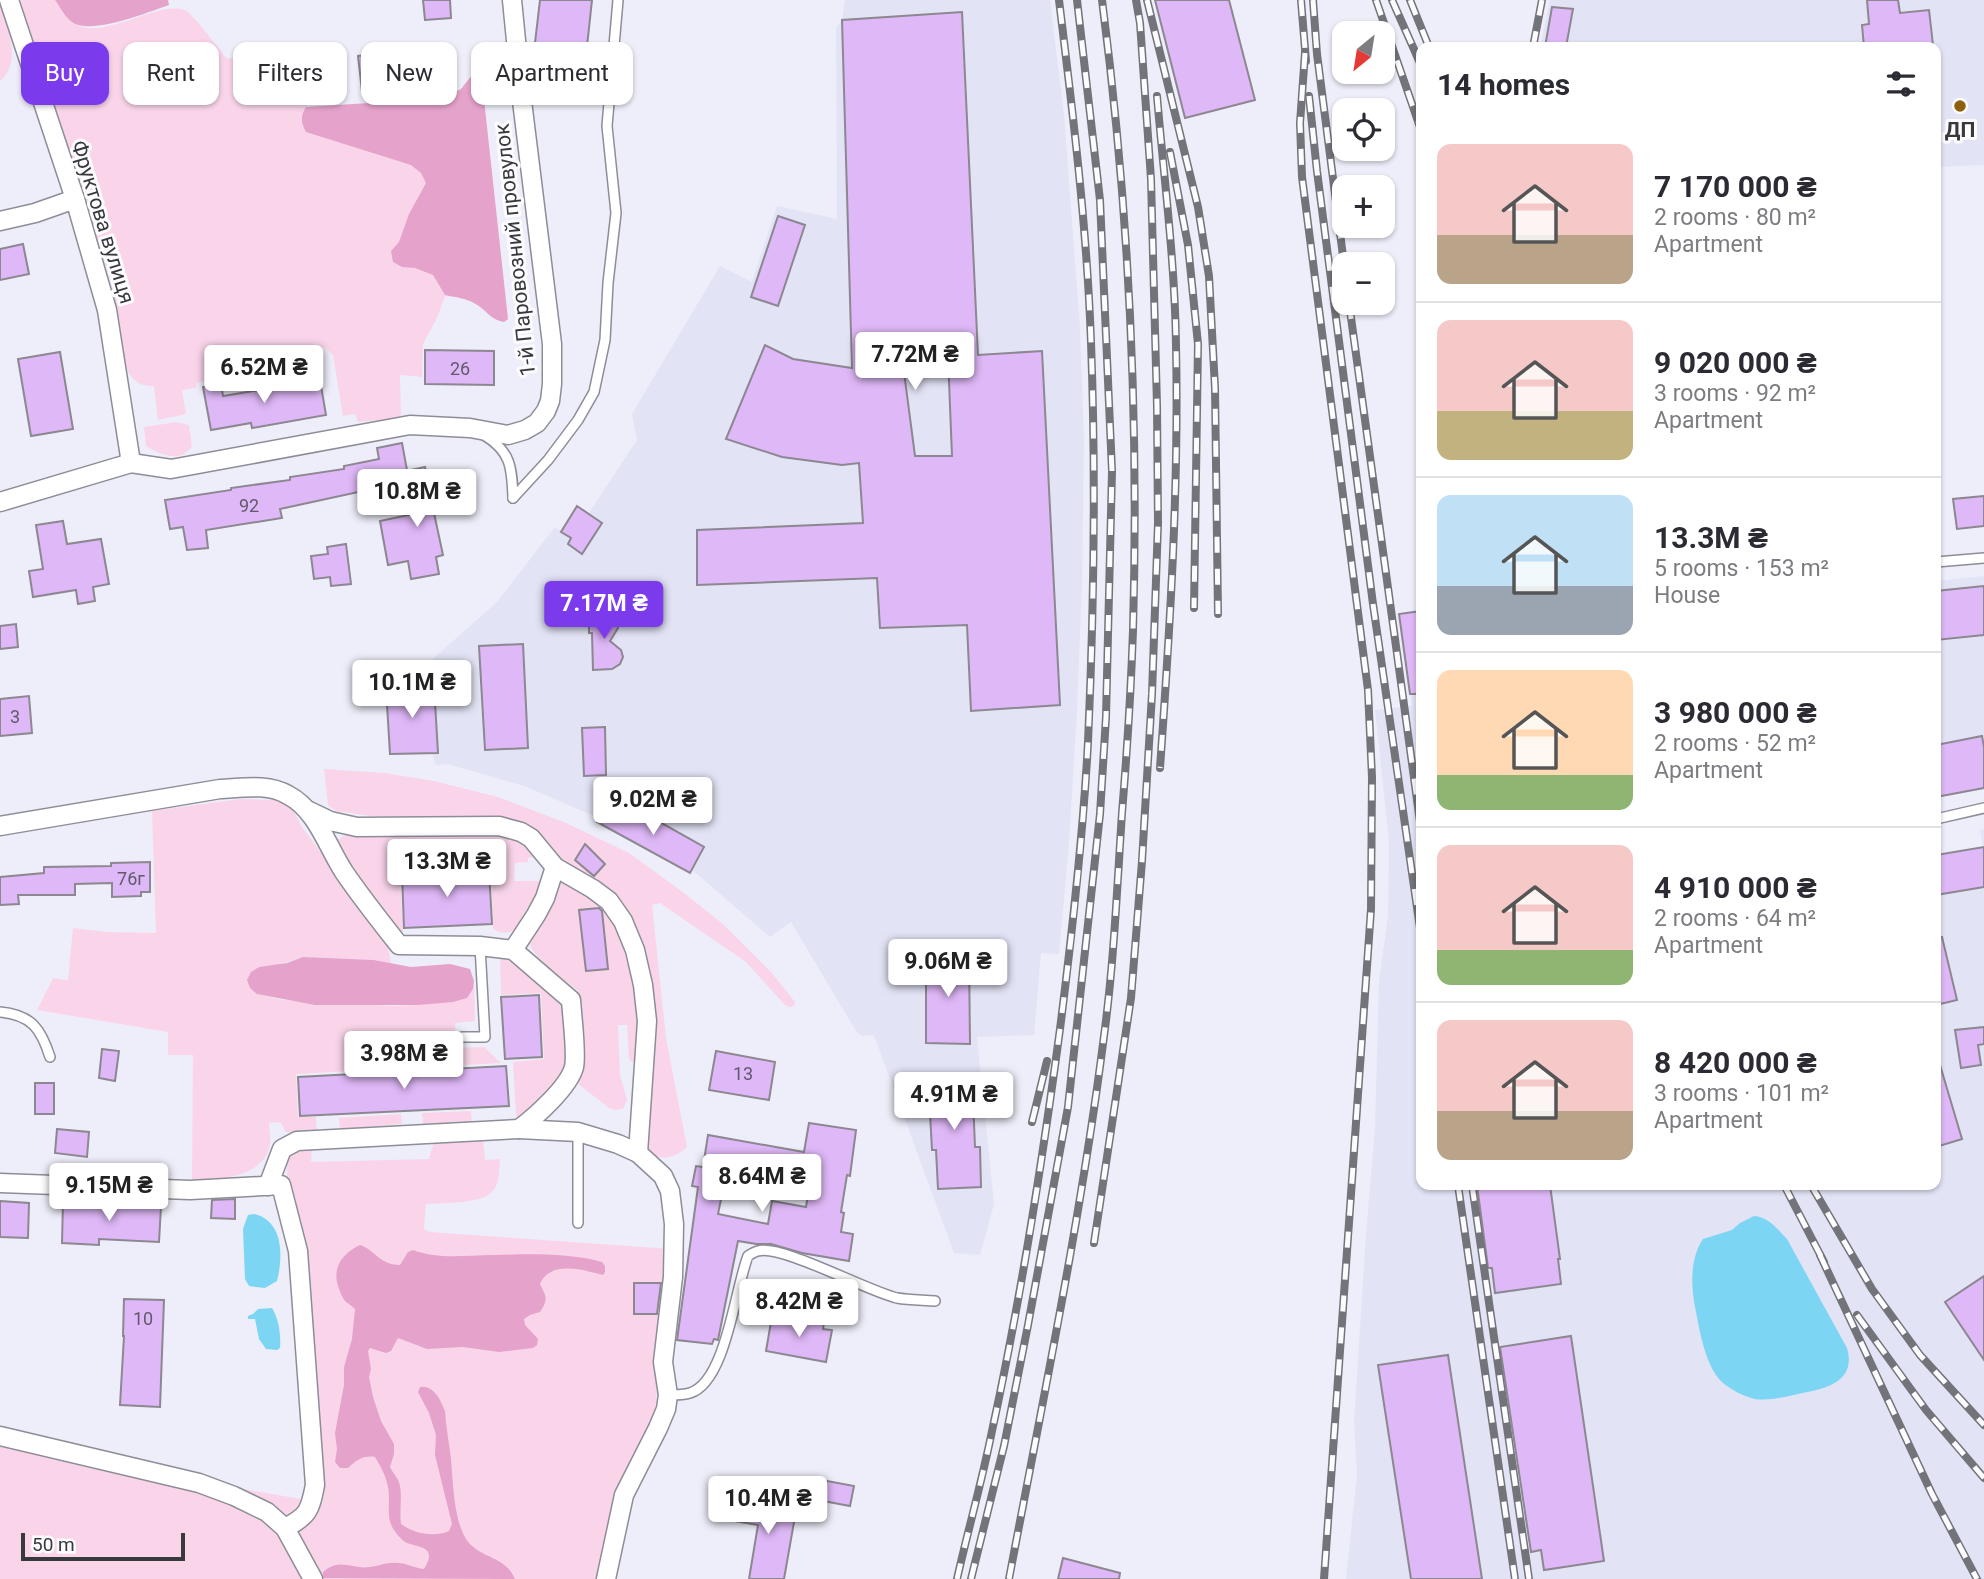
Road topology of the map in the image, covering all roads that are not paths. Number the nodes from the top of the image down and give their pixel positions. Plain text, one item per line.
1 (9, 0) edge
2 (512, 0) edge
3 (618, 0) edge
4 (75, 199) junction
5 (0, 221) edge
6 (470, 428) junction
7 (131, 463) junction
8 (0, 502) edge
9 (1984, 558) edge
10 (1941, 562) edge
11 (1984, 808) edge
12 (309, 811) junction
13 (1941, 818) edge
14 (0, 826) edge
15 (555, 867) junction
16 (480, 946) junction
17 (513, 950) junction
18 (0, 1012) edge
19 (462, 1037) dead end
20 (50, 1057) dead end
21 (519, 1129) junction
22 (578, 1132) junction
23 (638, 1153) junction
24 (0, 1183) edge
25 (274, 1186) junction
26 (578, 1223) dead end
27 (935, 1301) dead end
28 (668, 1395) junction
29 (0, 1436) edge
30 (285, 1528) junction
31 (313, 1579) edge
32 (606, 1579) edge

1 - 4 street, Фруктова вулиця
2 - 6 street, 1-й Паровозний провулок
3 - 6 lane
4 - 5 street
4 - 7 street, Фруктова вулиця
6 - 7 street
7 - 8 street
9 - 10 lane
11 - 13 lane
12 - 14 street
12 - 15 street
12 - 16 street
15 - 17 street
15 - 23 street
16 - 17 street
16 - 19 lane
17 - 21 street
18 - 20 lane
21 - 22 street
21 - 25 street
22 - 23 street
22 - 26 lane
23 - 28 street
24 - 25 street
25 - 30 street
27 - 28 lane
28 - 32 street
29 - 30 street
30 - 31 street

